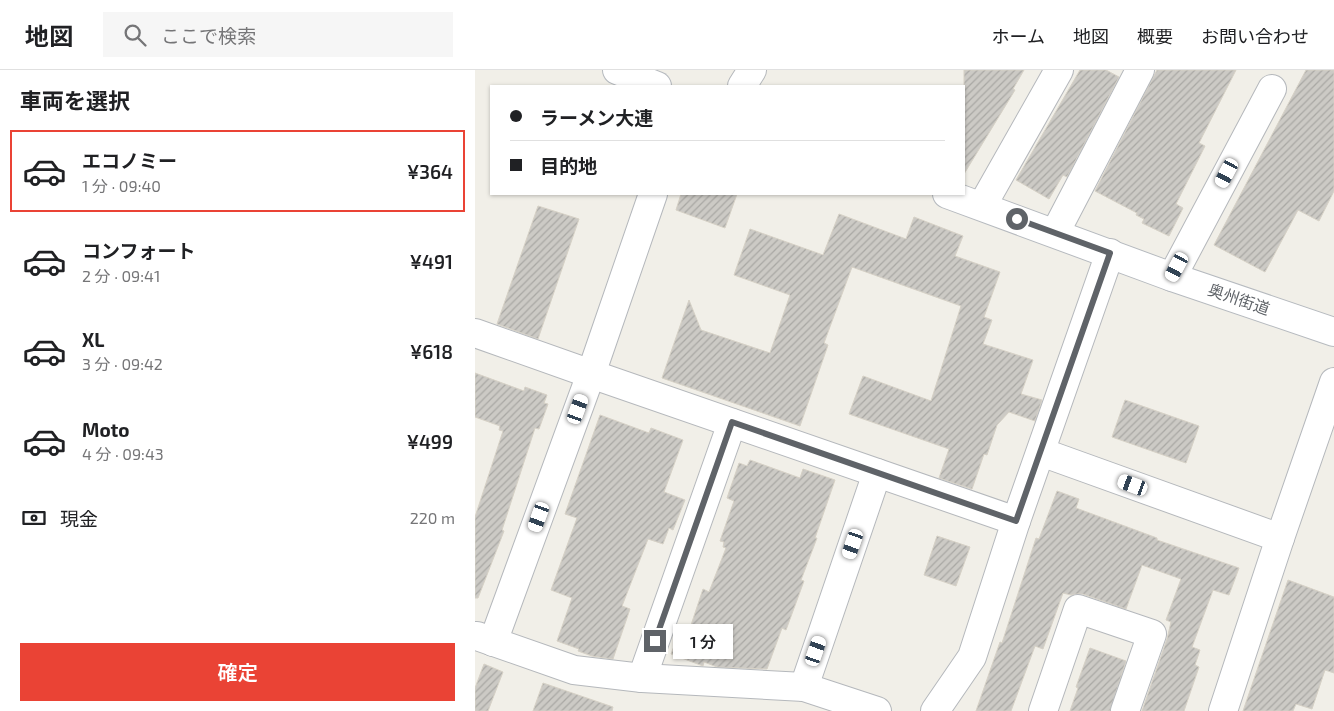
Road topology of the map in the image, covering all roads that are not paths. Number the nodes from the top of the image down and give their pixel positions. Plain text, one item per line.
1 (617, 70) edge
2 (751, 70) edge
3 (1059, 70) edge
4 (1141, 70) edge
5 (654, 85) edge
6 (743, 85) edge
7 (1272, 89) dead end
8 (653, 195) edge
9 (950, 195) edge
10 (981, 206) junction
11 (1055, 233) junction
12 (1110, 253) junction
13 (1172, 276) junction
14 (1334, 332) edge
15 (475, 333) edge
16 (591, 374) junction
17 (1334, 382) edge
18 (732, 422) junction
19 (1041, 452) junction
20 (877, 473) junction
21 (1016, 521) junction
22 (1280, 538) junction
23 (484, 639) edge
24 (642, 678) junction
25 (804, 687) junction
26 (877, 711) edge
27 (935, 711) edge
28 (1043, 711) edge
29 (1125, 711) edge
30 (1223, 711) edge

1 - 5 street
2 - 6 street
3 - 10 street
4 - 11 street
7 - 13 street
8 - 16 street
9 - 10 street, 奥州街道
10 - 11 street, 奥州街道
11 - 12 street, 奥州街道
12 - 13 street, 奥州街道
12 - 19 street
13 - 14 street, 奥州街道
15 - 16 street
16 - 18 street
16 - 23 street
17 - 22 street
18 - 20 street
18 - 24 street
19 - 21 street
19 - 22 street
20 - 21 street
20 - 25 street
21 - 27 street
22 - 30 street
23 - 24 street
24 - 25 street
25 - 26 street
28 - 29 street

